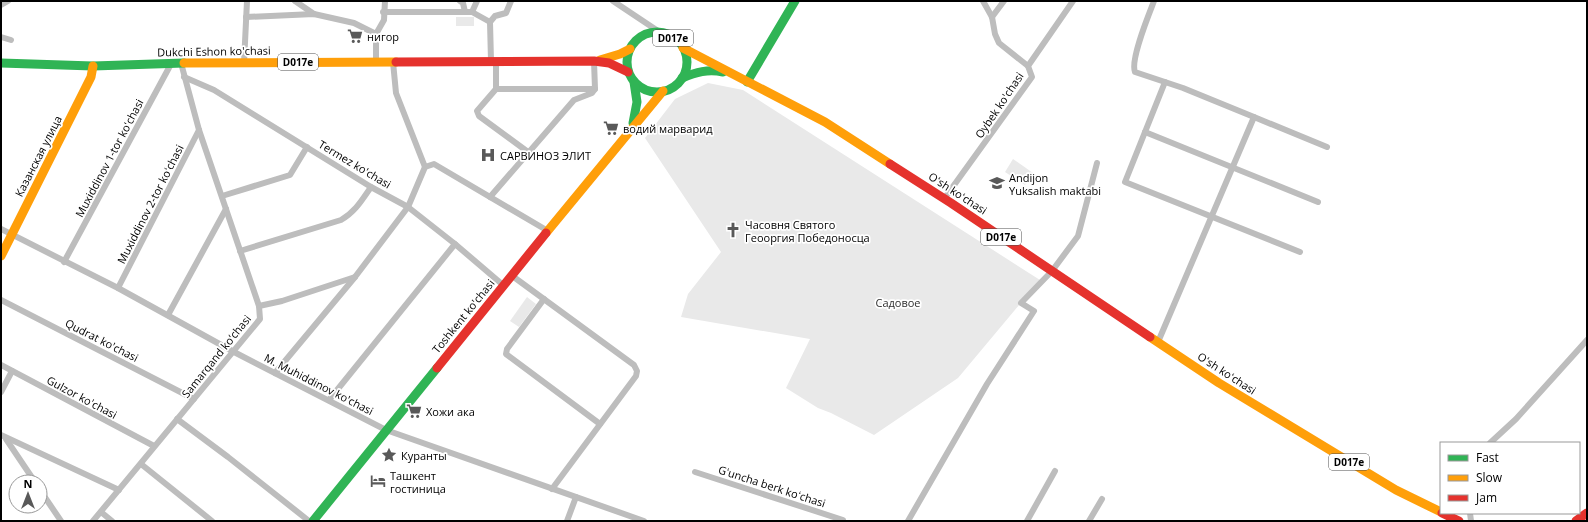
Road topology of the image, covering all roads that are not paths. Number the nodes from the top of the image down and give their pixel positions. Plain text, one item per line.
1 (8, 1) edge
2 (247, 1) edge
3 (295, 1) edge
4 (385, 1) edge
5 (460, 1) edge
6 (477, 1) edge
7 (512, 1) edge
8 (613, 1) edge
9 (795, 1) edge
10 (983, 1) edge
11 (1004, 1) edge
12 (1073, 1) edge
13 (1154, 1) edge
14 (1, 5) edge
15 (384, 12) junction
16 (469, 12) junction
17 (314, 14) junction
18 (246, 17) junction
19 (992, 17) junction
20 (490, 22) junction
21 (660, 33) junction
22 (376, 34) junction
23 (1, 37) edge
24 (11, 40) dead end
25 (683, 48) junction
26 (630, 49) junction
27 (494, 61) junction
28 (594, 61) junction
29 (376, 62) junction
30 (393, 62) junction
31 (1, 63) edge
32 (181, 63) junction
33 (244, 63) junction
34 (171, 64) junction
35 (93, 66) junction
36 (1028, 66) junction
37 (628, 72) junction
38 (737, 76) junction
39 (184, 77) junction
40 (682, 78) junction
41 (634, 82) junction
42 (747, 82) junction
43 (1164, 82) junction
44 (496, 89) junction
45 (594, 89) junction
46 (663, 91) junction
47 (1254, 117) junction
48 (632, 127) junction
49 (199, 130) junction
50 (1145, 132) junction
51 (307, 147) junction
52 (1327, 147) dead end
53 (528, 152) junction
54 (1097, 163) dead end
55 (425, 167) junction
56 (1234, 167) junction
57 (371, 187) junction
58 (222, 196) junction
59 (490, 197) junction
60 (944, 198) junction
61 (1318, 202) dead end
62 (408, 207) junction
63 (226, 209) junction
64 (1212, 217) junction
65 (1, 229) edge
66 (548, 230) junction
67 (12, 235) junction
68 (455, 244) junction
69 (240, 251) junction
70 (1300, 252) dead end
71 (1, 256) edge
72 (64, 262) junction
73 (1052, 271) junction
74 (511, 275) junction
75 (355, 277) junction
76 (503, 285) junction
77 (118, 288) junction
78 (544, 299) junction
79 (1, 300) edge
80 (259, 306) junction
81 (168, 315) junction
82 (1587, 340) edge
83 (1158, 342) junction
84 (234, 352) junction
85 (1, 365) edge
86 (12, 371) junction
87 (275, 373) junction
88 (1, 392) edge
89 (194, 399) junction
90 (329, 400) junction
91 (177, 419) junction
92 (600, 424) junction
93 (386, 430) junction
94 (3, 437) edge
95 (1491, 442) edge
96 (154, 446) junction
97 (140, 464) junction
98 (1055, 471) dead end
99 (695, 472) dead end
100 (29, 474) edge
101 (552, 489) junction
102 (118, 490) junction
103 (576, 497) junction
104 (1102, 499) dead end
105 (48, 502) edge
106 (101, 512) junction
107 (1440, 512) edge
108 (1587, 513) edge
109 (1444, 514) edge
110 (843, 520) dead end
111 (61, 521) edge
112 (93, 521) edge
113 (112, 521) edge
114 (212, 521) edge
115 (309, 521) edge
116 (312, 521) edge
117 (567, 521) edge
118 (644, 521) edge
119 (908, 521) edge
120 (1027, 521) edge
121 (1089, 521) edge
122 (1459, 521) edge
123 (1576, 521) edge

1 - 14 street
2 - 18 street
3 - 17 street
4 - 15 street
5 - 16 street
6 - 16 street
7 - 20 street
8 - 21 street
9 - 42 main road
10 - 19 street
11 - 19 street
12 - 36 street, Oybek ko'chasi
13 - 43 street
15 - 16 street
15 - 22 street
16 - 20 street
17 - 18 street
17 - 22 street
18 - 33 street
19 - 36 street
20 - 27 street
21 - 25 main road, D017e
21 - 26 main road, D017e
22 - 29 street
23 - 24 street
25 - 38 main road, D017e
25 - 40 main road, D017e
26 - 28 main road, D017e
26 - 37 main road
27 - 28 main road, Dukchi Eshon ko'chasi / D017e
27 - 30 main road, Dukchi Eshon ko'chasi / D017e
27 - 44 street
28 - 37 main road, D017e
28 - 45 street
29 - 30 main road, Dukchi Eshon ko'chasi / D017e
29 - 33 main road, Dukchi Eshon ko'chasi / D017e
30 - 55 street
31 - 35 main road, Dukchi Eshon ko'chasi / D017e
32 - 33 main road, Dukchi Eshon ko'chasi / D017e
32 - 34 main road, Dukchi Eshon ko'chasi / D017e
32 - 39 street, Samarqand ko‘chasi
34 - 35 main road, Dukchi Eshon ko'chasi / D017e
34 - 72 street, Muxiddinov 1-tor koʻchasi
35 - 67 main road, Казанская улица
36 - 60 street, Oybek ko'chasi
37 - 41 main road
38 - 40 main road, D017e
38 - 42 main road, Oʻsh koʻchasi / D017e
39 - 49 street, Samarqand ko‘chasi
39 - 51 street, Termez ko'chasi
40 - 46 main road, D017e
41 - 46 main road
41 - 48 main road
42 - 60 main road, Oʻsh koʻchasi / D017e
43 - 47 street
43 - 50 street
44 - 45 street
44 - 53 street
45 - 53 street
46 - 48 main road, Toshkent ko'chasi
47 - 52 street
47 - 56 street
48 - 66 main road, Toshkent ko'chasi
49 - 58 street, Samarqand ko‘chasi
49 - 77 street, Muxiddinov 2-tor koʻchasi
50 - 56 street
50 - 64 street
51 - 57 street, Termez ko'chasi
51 - 58 street
53 - 59 street
54 - 73 street
55 - 59 street
55 - 62 street
56 - 61 street
56 - 64 street
57 - 62 street, Termez ko'chasi
57 - 69 street
58 - 63 street, Samarqand ko‘chasi
59 - 66 street
60 - 73 main road, Oʻsh koʻchasi / D017e
62 - 68 street, Termez ko'chasi
62 - 75 street
63 - 69 street, Samarqand ko‘chasi
63 - 81 street
64 - 70 street
64 - 83 street
65 - 67 street, M. Muhiddinov ko'chasi
66 - 74 main road, Toshkent ko'chasi
67 - 71 main road, Казанская улица
67 - 72 street, M. Muhiddinov ko'chasi
68 - 76 street, Termez ko'chasi
68 - 90 street
69 - 80 street, Samarqand ko‘chasi
72 - 77 street, M. Muhiddinov ko'chasi
73 - 83 main road, Oʻsh koʻchasi / D017e
73 - 119 street
74 - 76 main road, Toshkent ko'chasi
74 - 78 street
75 - 80 street
75 - 87 street
76 - 93 main road, Toshkent ko'chasi
77 - 81 street, M. Muhiddinov ko'chasi
78 - 92 street
78 - 92 street
79 - 89 street, Qudrat ko'chasi
80 - 84 street, Samarqand ko‘chasi
81 - 84 street, M. Muhiddinov ko'chasi
82 - 95 street
83 - 107 main road, Oʻsh koʻchasi / D017e
84 - 87 street, M. Muhiddinov ko'chasi
84 - 89 street, Samarqand ko‘chasi
85 - 86 street, Gulzor ko'chasi
86 - 88 street
86 - 96 street, Gulzor ko'chasi
87 - 90 street, M. Muhiddinov ko'chasi
89 - 91 street, Samarqand ko‘chasi
90 - 93 street, M. Muhiddinov ko'chasi
91 - 96 street, Samarqand ko‘chasi
91 - 115 street
92 - 101 street
93 - 101 street, M. Muhiddinov ko'chasi
93 - 116 main road, Toshkent ko'chasi
94 - 100 street
94 - 102 street
96 - 97 street, Samarqand ko‘chasi
97 - 102 street, Samarqand ko‘chasi
97 - 114 street
98 - 120 street
99 - 110 street, Gʻuncha berk koʻchasi
101 - 103 street, M. Muhiddinov ko'chasi
102 - 106 street, Samarqand ko‘chasi
103 - 117 street
103 - 118 street, M. Muhiddinov ko'chasi
104 - 121 street
105 - 111 street
106 - 112 street, Samarqand ko‘chasi
106 - 113 street
108 - 123 main road
109 - 122 main road, D017e

